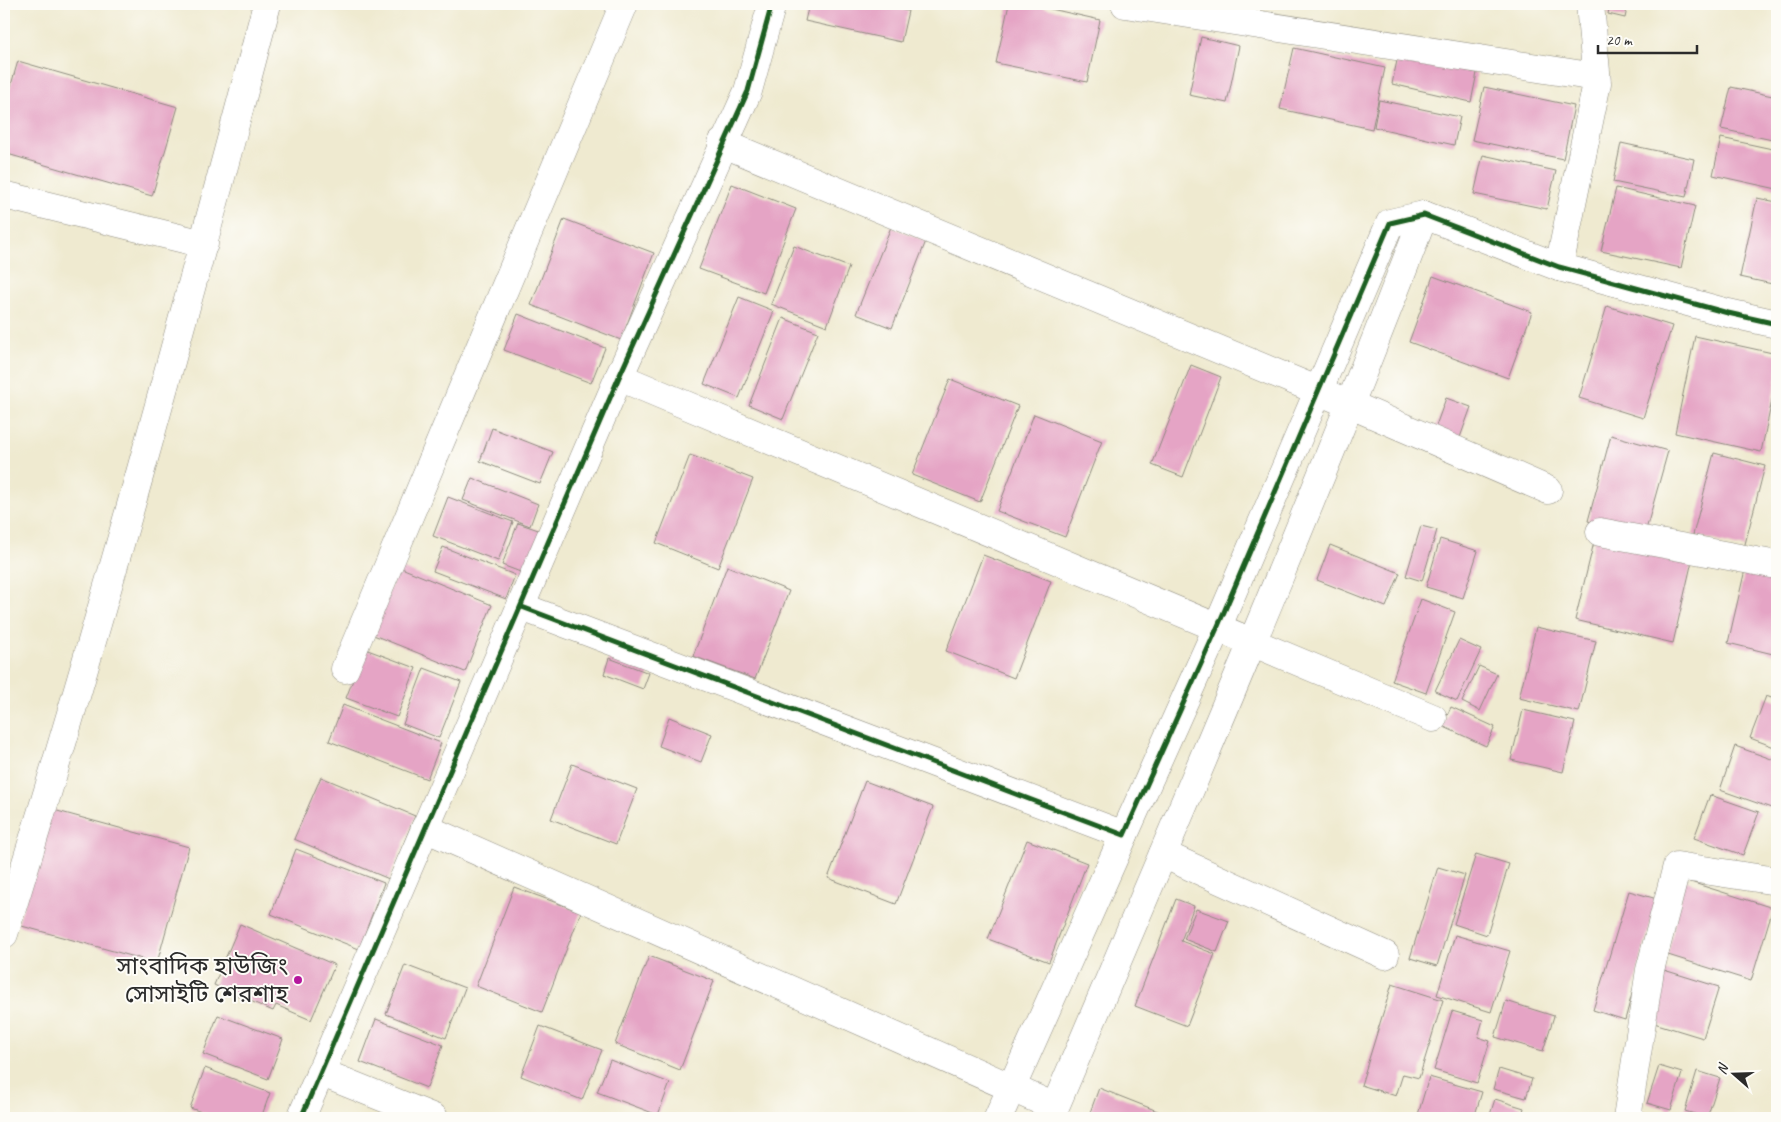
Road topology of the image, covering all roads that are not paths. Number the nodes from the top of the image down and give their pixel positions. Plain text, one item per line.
1 (268, 4) edge
2 (624, 4) edge
3 (772, 4) edge
4 (1125, 4) edge
5 (1590, 4) edge
6 (1596, 77) junction
7 (722, 143) junction
8 (4, 195) edge
9 (1424, 216) junction
10 (204, 244) junction
11 (1559, 267) junction
12 (1777, 324) edge
13 (619, 377) junction
14 (1319, 391) junction
15 (1349, 404) junction
16 (1548, 490) dead end
17 (1600, 532) dead end
18 (1777, 565) edge
19 (522, 606) junction
20 (1218, 626) junction
21 (1253, 643) junction
22 (345, 668) dead end
23 (1433, 718) dead end
24 (424, 828) junction
25 (1124, 835) junction
26 (1163, 854) junction
27 (1777, 881) edge
28 (4, 934) edge
29 (1386, 955) dead end
30 (320, 1072) junction
31 (1011, 1086) junction
32 (1053, 1112) edge
33 (301, 1118) edge
34 (434, 1118) edge
35 (998, 1118) edge
36 (1627, 1118) edge

1 - 10 street
2 - 22 street
3 - 7 street
4 - 6 street
5 - 6 street
6 - 11 street
7 - 13 street
7 - 14 street
8 - 10 street
9 - 11 street
9 - 14 street
9 - 15 street
10 - 28 street
11 - 12 street
13 - 19 street
13 - 20 street
14 - 15 street
14 - 20 street
15 - 16 street
15 - 21 street
17 - 18 street
19 - 24 street
19 - 25 street
20 - 21 street
20 - 25 street
21 - 23 street
21 - 26 street
24 - 30 street
24 - 31 street
25 - 31 street
26 - 29 street
26 - 32 street
27 - 36 street
30 - 33 street
30 - 34 street
31 - 32 street
31 - 35 street

